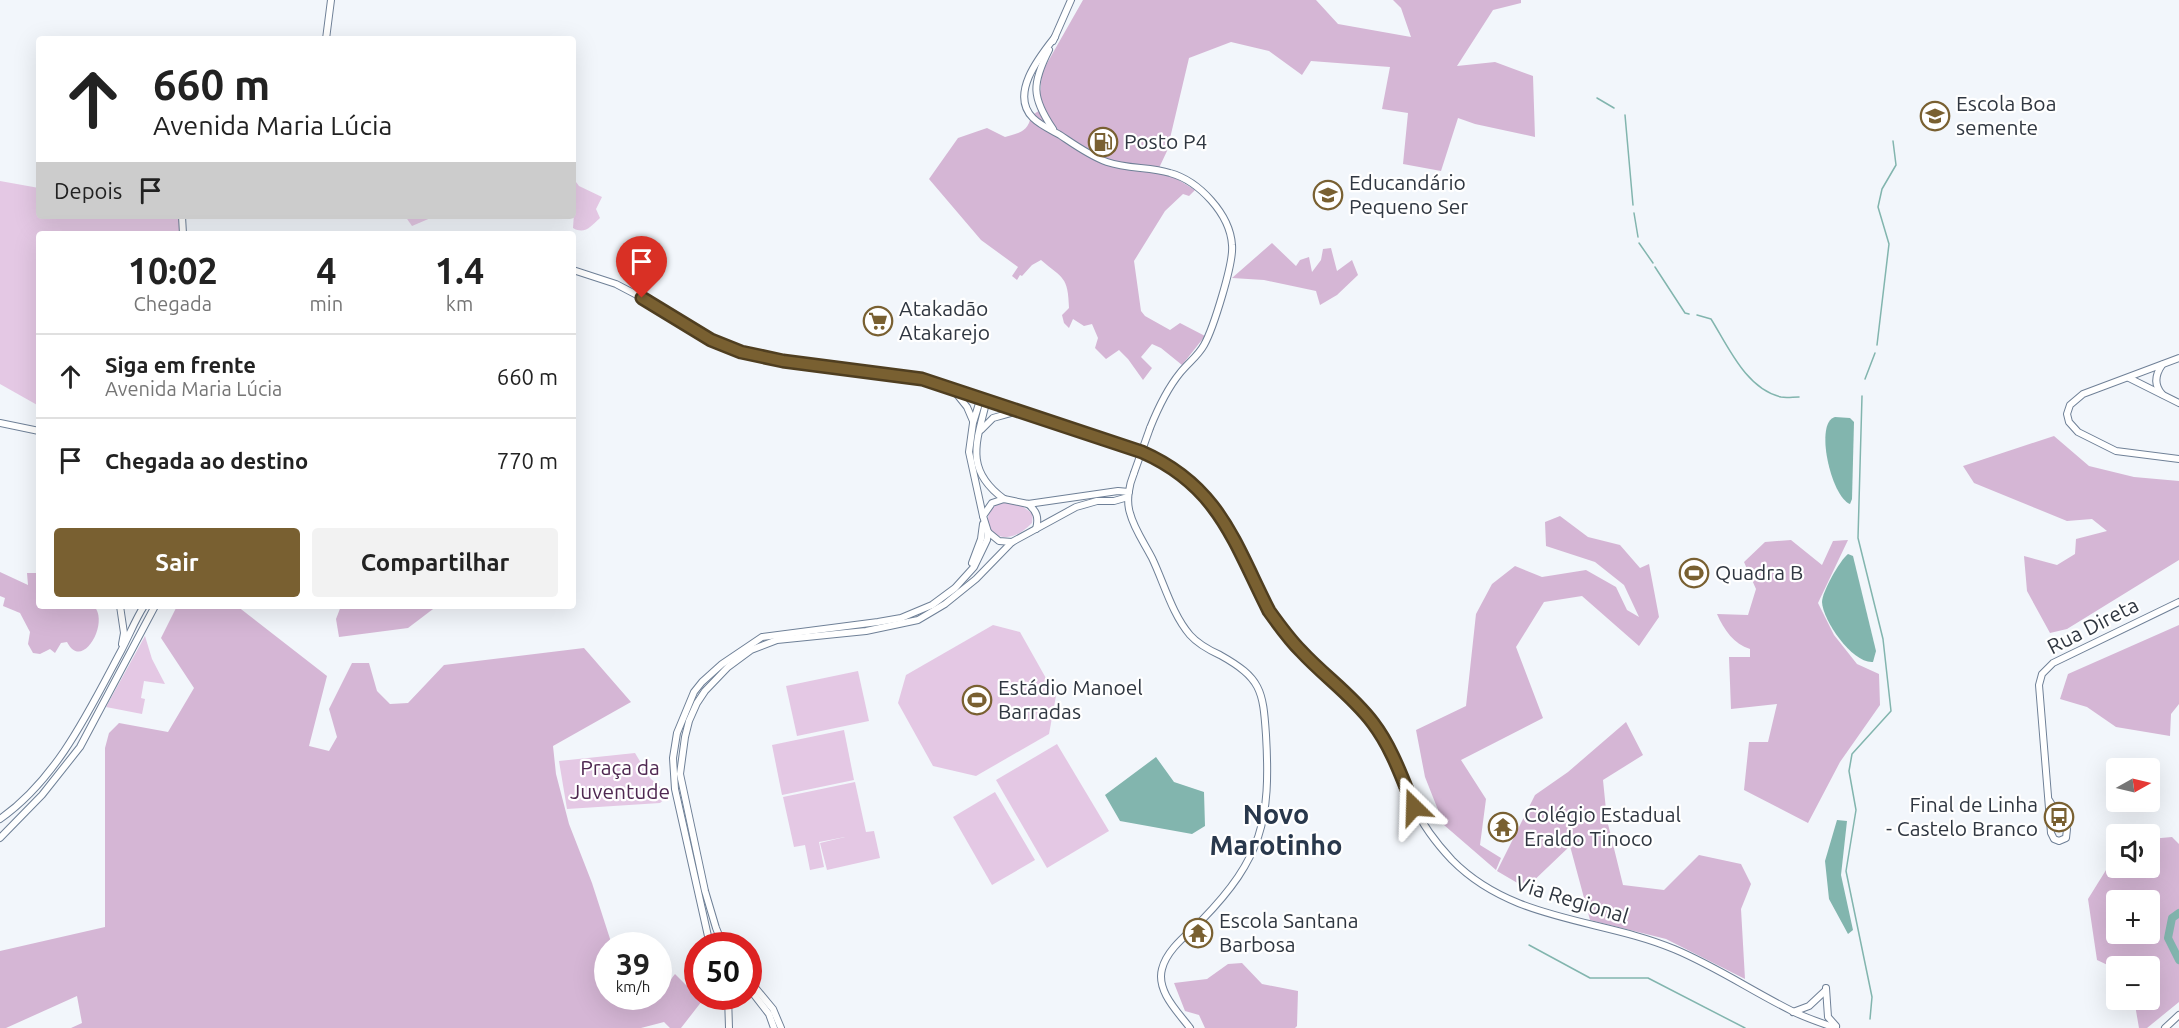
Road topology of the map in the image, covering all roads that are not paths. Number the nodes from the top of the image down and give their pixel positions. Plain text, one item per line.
1 (332, 0) edge
2 (1071, 0) edge
3 (326, 36) edge
4 (1055, 37) junction
5 (1054, 132) junction
6 (576, 271) edge
7 (2179, 358) edge
8 (2162, 365) junction
9 (2129, 378) junction
10 (951, 387) junction
11 (2165, 396) junction
12 (984, 398) junction
13 (2179, 403) edge
14 (1020, 410) junction
15 (0, 423) edge
16 (973, 423) junction
17 (36, 429) edge
18 (979, 433) junction
19 (2179, 459) edge
20 (1131, 481) junction
21 (1118, 491) junction
22 (1129, 495) junction
23 (1004, 499) junction
24 (1114, 501) junction
25 (1028, 504) junction
26 (1130, 514) junction
27 (983, 518) junction
28 (1036, 529) junction
29 (988, 532) junction
30 (1012, 542) junction
31 (965, 578) junction
32 (2179, 602) edge
33 (120, 609) edge
34 (142, 609) edge
35 (153, 609) edge
36 (122, 650) junction
37 (2049, 800) junction
38 (0, 819) edge
39 (0, 838) edge
40 (707, 932) edge
41 (718, 932) edge
42 (762, 996) edge
43 (762, 1005) edge
44 (728, 1010) edge
45 (1793, 1012) junction
46 (2179, 1015) edge
47 (729, 1028) edge
48 (774, 1028) edge
49 (781, 1028) edge
50 (1190, 1028) edge
51 (1838, 1028) edge
52 (2165, 1028) edge

1 - 3 main road
2 - 4 main road
4 - 5 main road
4 - 5 main road
5 - 20 main road, bridge
6 - 10 main road, Via Regional
7 - 8 main road
8 - 9 main road
8 - 11 main road
9 - 11 main road
9 - 19 main road
10 - 12 main road, Via Regional
10 - 16 main road
11 - 13 main road
12 - 14 main road, Via Regional
12 - 16 main road
12 - 18 main road
14 - 18 main road
14 - 45 main road, Via Regional
15 - 17 main road
16 - 27 main road
18 - 23 main road
20 - 21 main road
20 - 22 main road
21 - 22 main road
21 - 25 main road
22 - 24 main road
22 - 26 main road
23 - 25 main road
23 - 27 main road
24 - 26 main road
24 - 28 main road
25 - 28 main road
26 - 50 main road
27 - 29 main road
27 - 31 main road
28 - 30 main road
29 - 30 main road
29 - 31 main road
30 - 41 main road
31 - 40 main road
32 - 37 main road, Rua Direta
33 - 36 main road
34 - 36 main road
35 - 39 main road
36 - 38 main road
37 - 37 main road, Rua Direta
42 - 49 main road
43 - 48 main road
44 - 47 main road
45 - 51 main road, Via Regional
45 - 51 main road
46 - 52 main road

